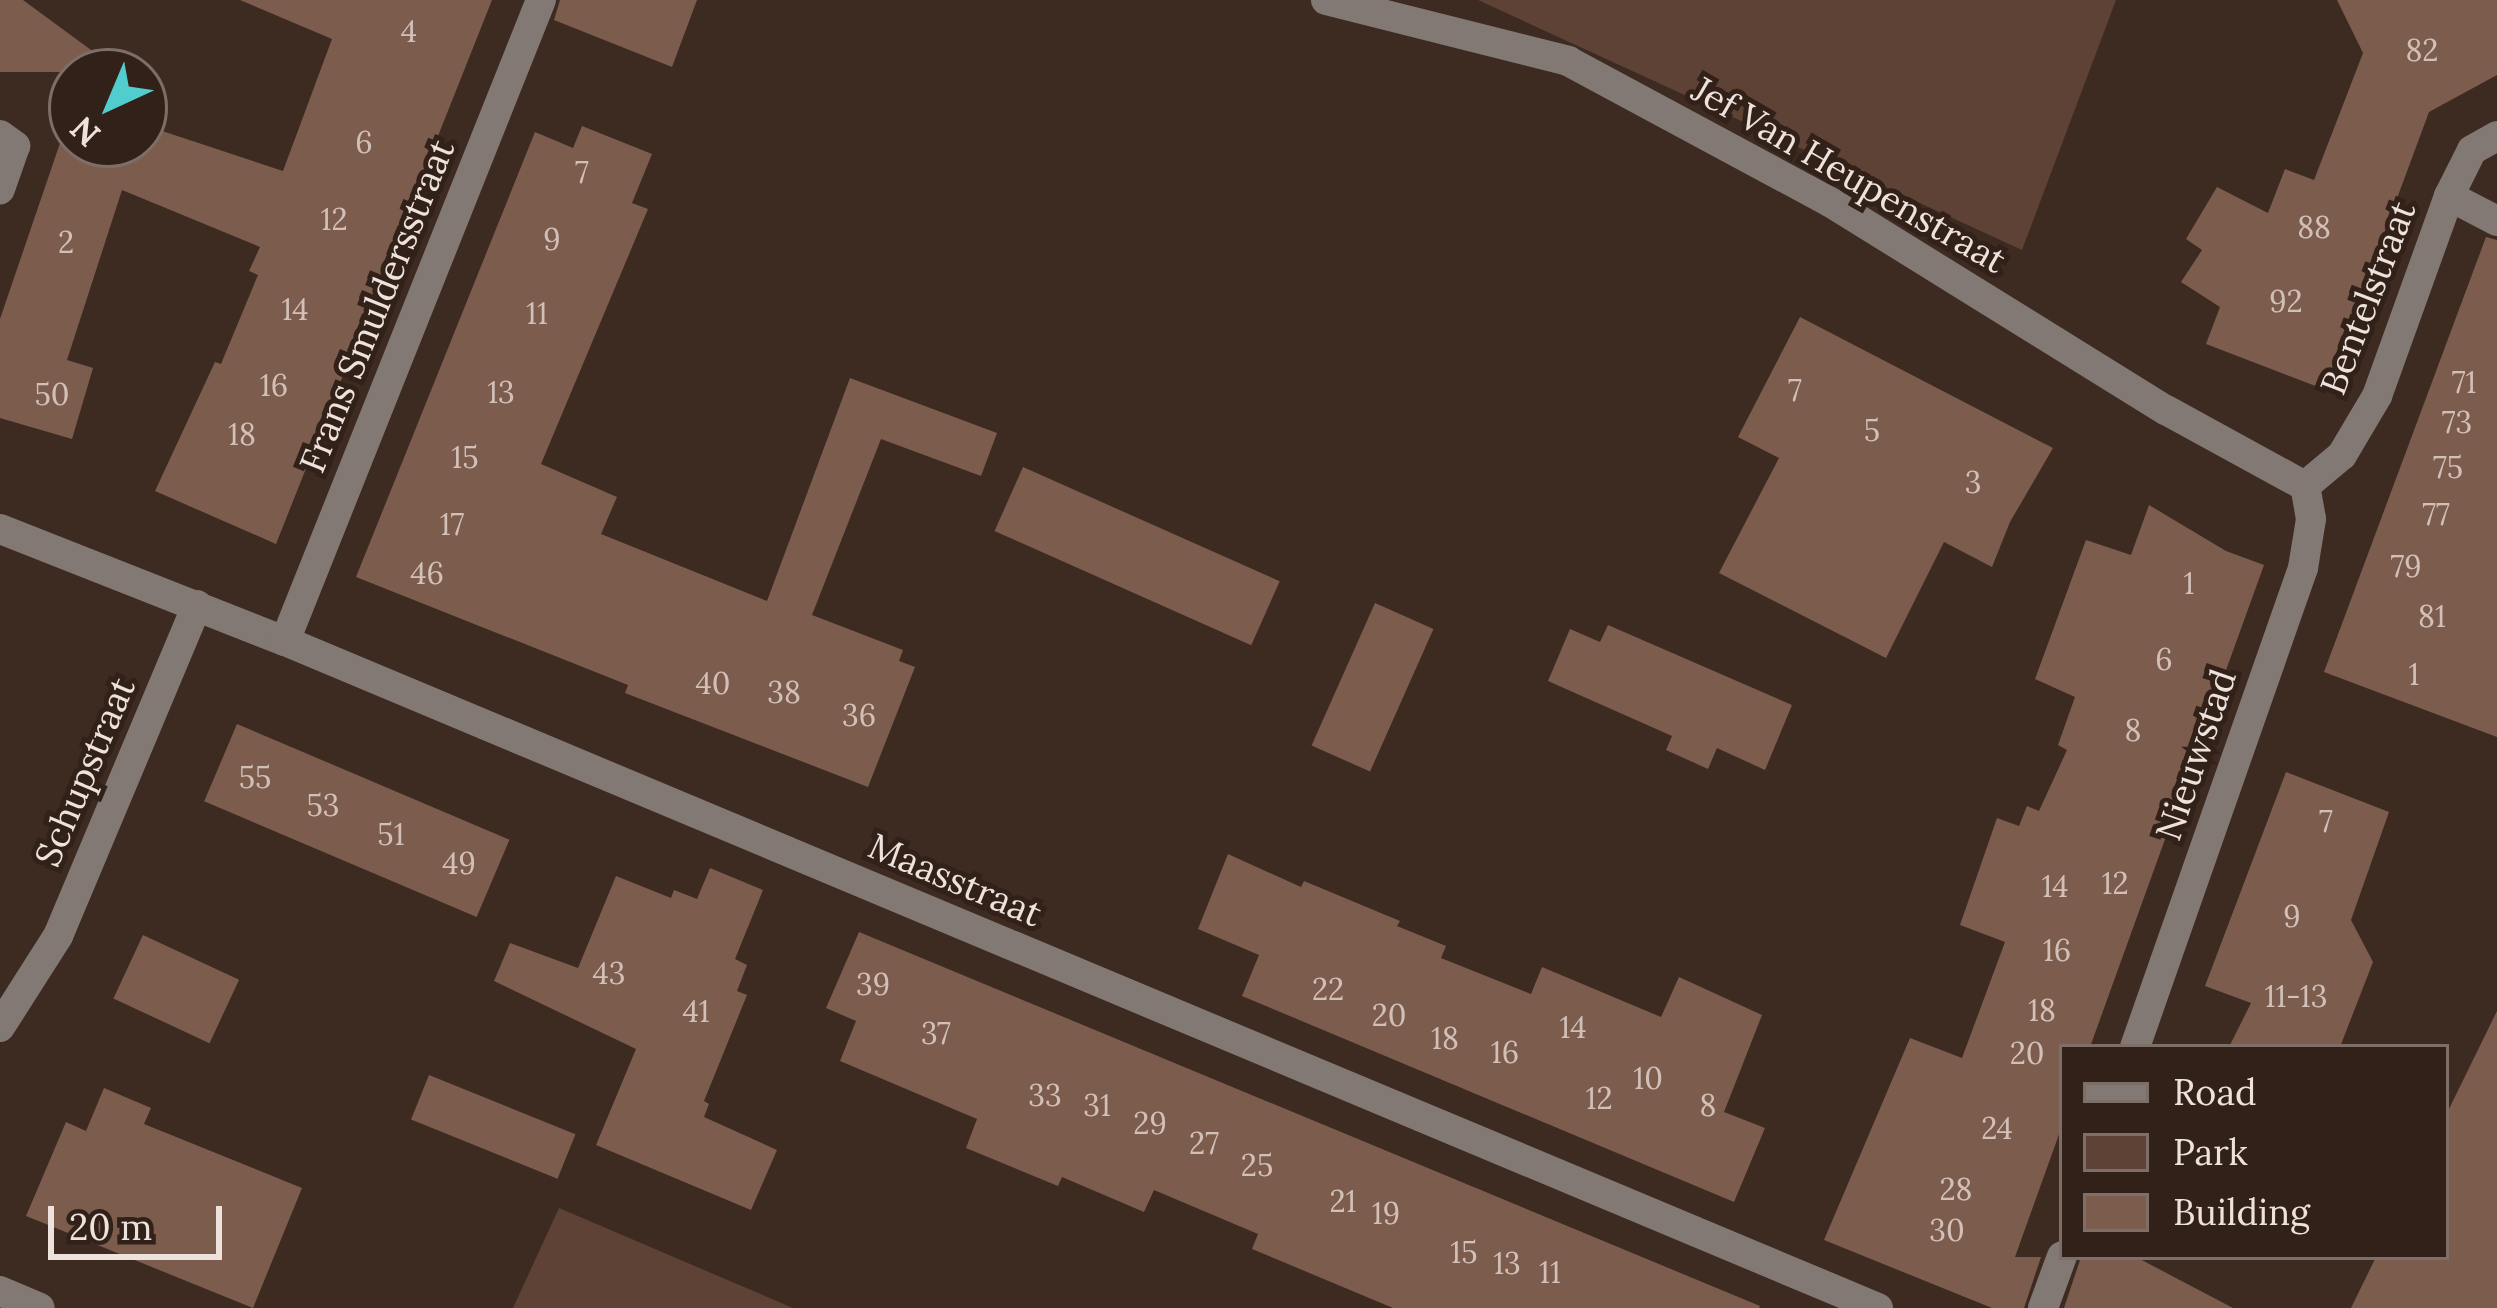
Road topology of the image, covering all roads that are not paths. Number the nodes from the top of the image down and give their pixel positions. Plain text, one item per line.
1 (541, 0) edge
2 (1326, 0) edge
3 (0, 135) edge
4 (2497, 136) edge
5 (0, 189) edge
6 (2449, 196) junction
7 (2497, 221) edge
8 (2305, 486) junction
9 (0, 529) edge
10 (197, 605) junction
11 (285, 641) junction
12 (0, 1027) edge
13 (2136, 1044) edge
14 (2061, 1260) edge
15 (0, 1291) edge
16 (40, 1308) edge
17 (1878, 1308) edge
18 (2043, 1308) edge

1 - 11 street, Frans Smuldersstraat
2 - 8 street, Jef Van Heupenstraat
3 - 5 street
4 - 6 street, Bentelstraat
6 - 7 street
6 - 8 street, Bentelstraat
8 - 13 street, Nieuwstad
9 - 10 street, Maasstraat
10 - 11 street, Maasstraat
10 - 12 street, Schupstraat
11 - 17 street, Maasstraat
14 - 18 street
15 - 16 street

